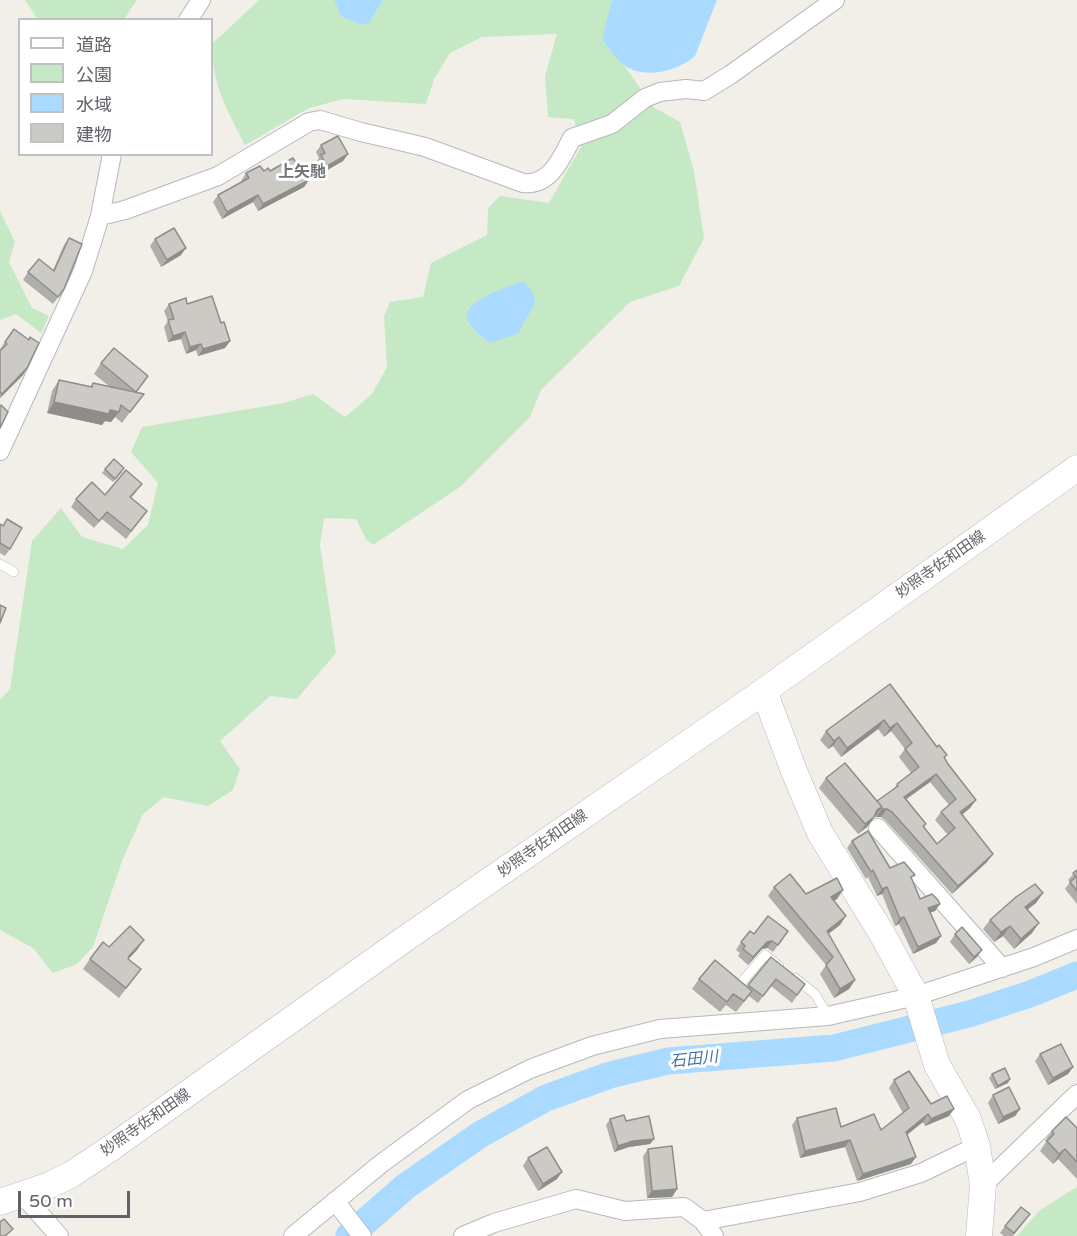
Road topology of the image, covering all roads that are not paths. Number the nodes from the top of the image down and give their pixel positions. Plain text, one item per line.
1 (201, 0) edge
2 (834, 0) edge
3 (189, 18) edge
4 (112, 156) edge
5 (100, 216) junction
6 (0, 451) edge
7 (1077, 468) edge
8 (0, 564) edge
9 (14, 572) dead end
10 (764, 691) junction
11 (878, 828) dead end
12 (1072, 939) edge
13 (1002, 968) junction
14 (740, 985) edge
15 (918, 1000) junction
16 (828, 1016) junction
17 (1077, 1094) edge
18 (977, 1146) junction
19 (984, 1185) junction
20 (12, 1198) edge
21 (338, 1205) junction
22 (703, 1221) junction
23 (59, 1236) edge
24 (293, 1236) edge
25 (362, 1236) edge
26 (463, 1236) edge
27 (714, 1236) edge
28 (979, 1236) edge

1 - 3 street
2 - 5 street
4 - 5 street
5 - 6 street
7 - 10 main road, 妙照寺佐和田線
8 - 9 lane
10 - 15 main road
10 - 20 main road, 妙照寺佐和田線
11 - 13 street
12 - 13 street
13 - 15 street
14 - 16 lane
15 - 16 street
15 - 18 main road
16 - 21 street
17 - 19 street
18 - 19 main road
18 - 22 street
19 - 28 main road
20 - 23 street
21 - 24 street
21 - 25 street
22 - 26 street
22 - 27 street

